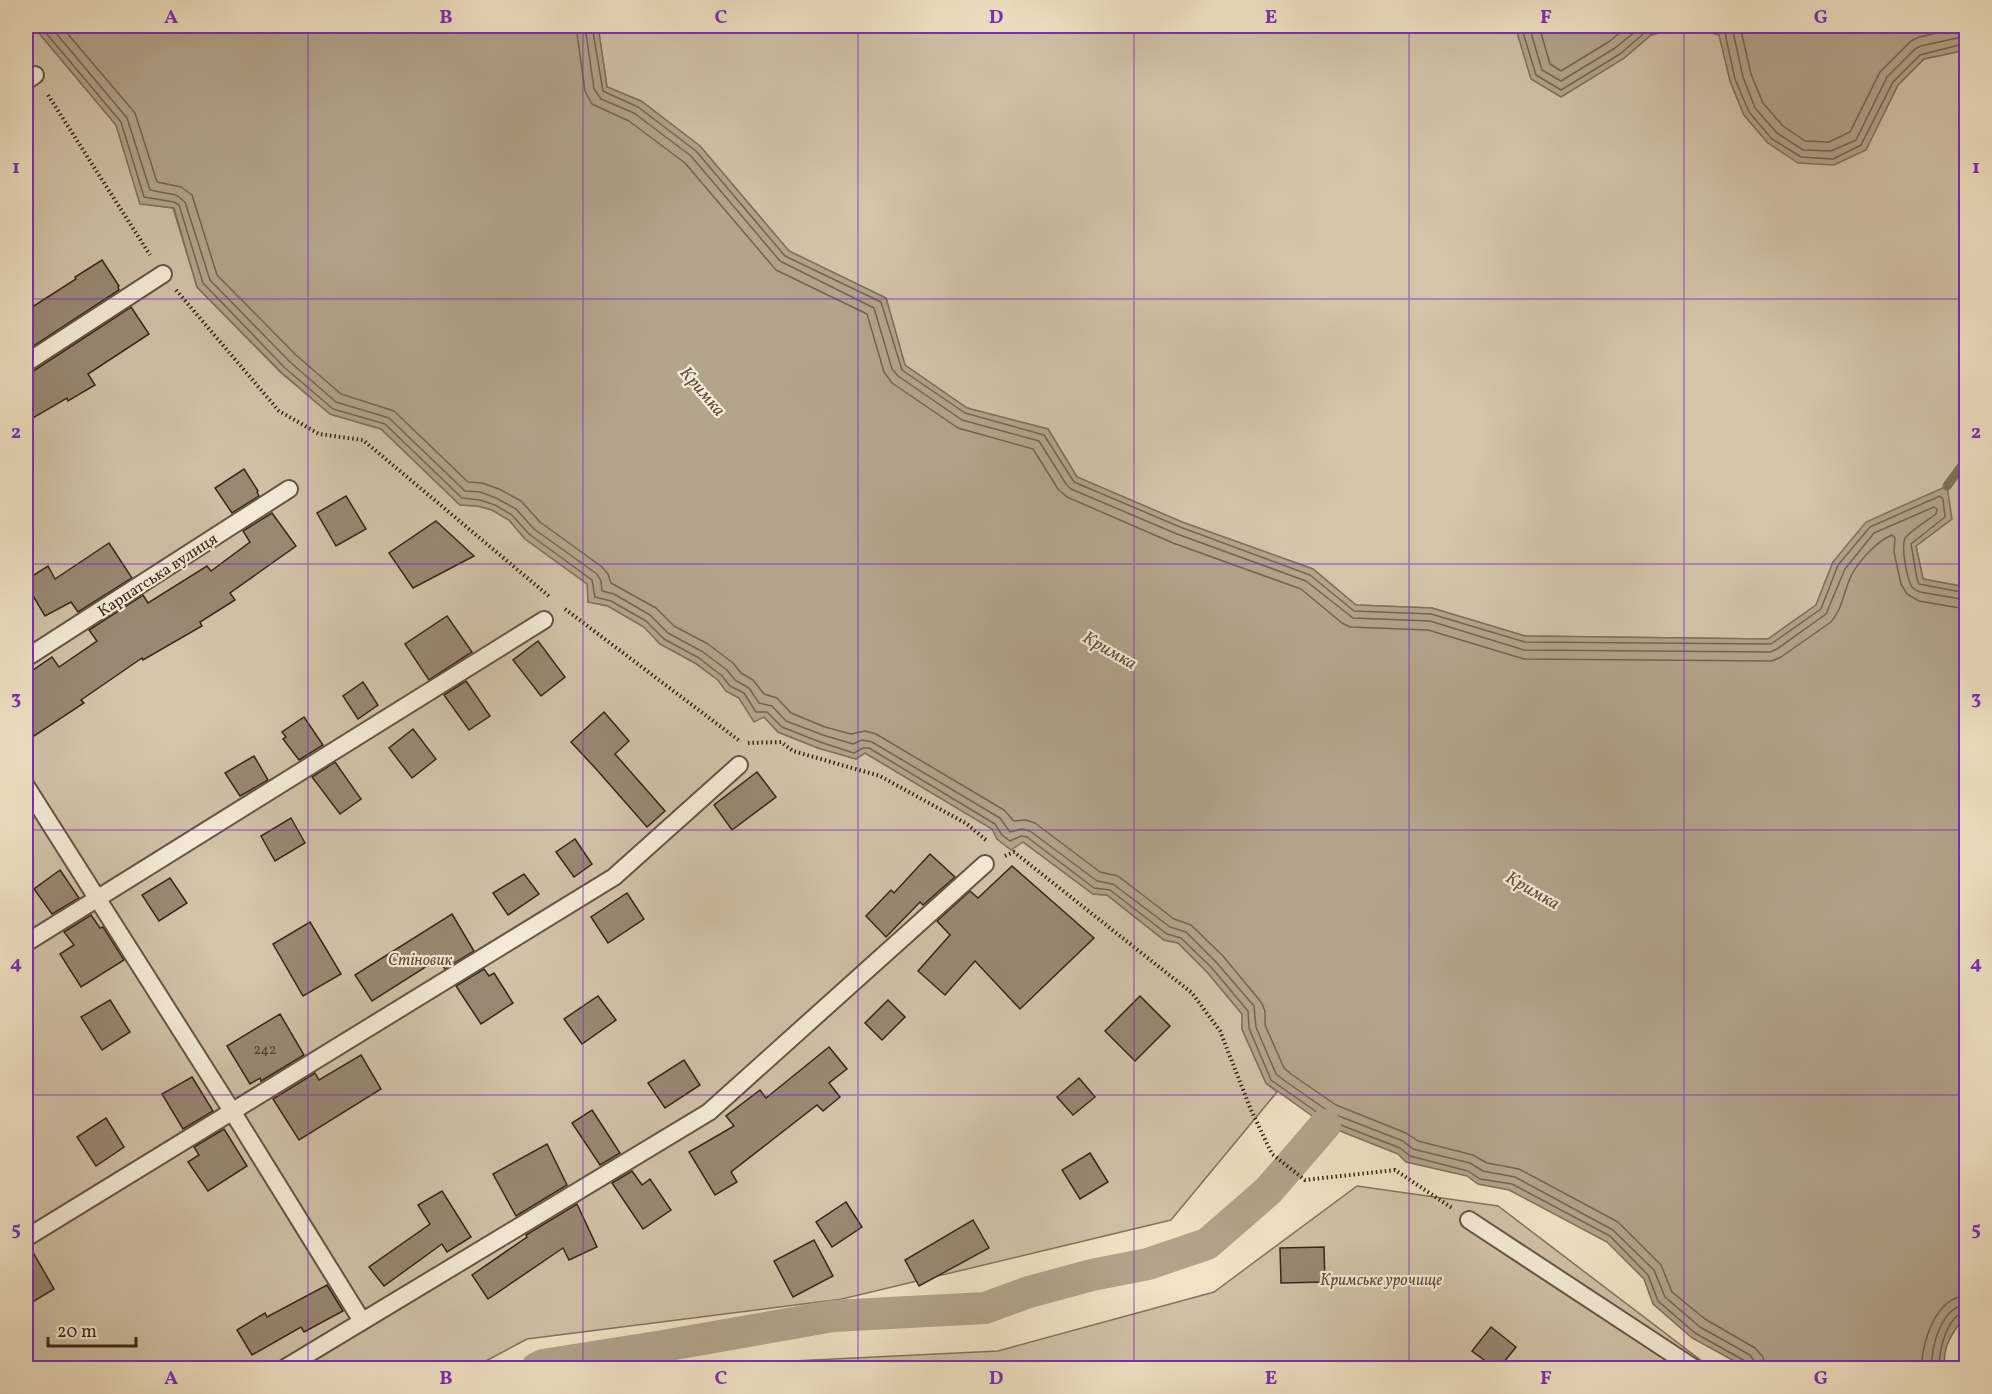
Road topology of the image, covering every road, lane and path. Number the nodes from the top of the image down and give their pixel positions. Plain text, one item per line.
1 (30, 78) edge
2 (163, 274) junction
3 (26, 363) edge
4 (289, 489) dead end
5 (554, 600) dead end
6 (563, 608) dead end
7 (543, 620) dead end
8 (26, 658) edge
9 (739, 765) dead end
10 (26, 786) edge
11 (990, 843) dead end
12 (998, 850) dead end
13 (1005, 856) junction
14 (985, 864) joint
15 (96, 898) junction
16 (26, 943) edge
17 (232, 1112) junction
18 (1469, 1220) joint
19 (26, 1238) edge
20 (362, 1321) junction
21 (285, 1368) edge
22 (1694, 1368) edge

1 - 2 path
2 - 3 lane
2 - 5 path
4 - 8 lane, Карпатська вулиця
6 - 11 path
7 - 15 lane
9 - 17 lane
10 - 15 lane
12 - 13 path
13 - 14 path
13 - 18 path
14 - 20 lane
15 - 16 lane
15 - 17 lane
17 - 19 lane
17 - 20 lane
18 - 22 lane
20 - 21 lane

